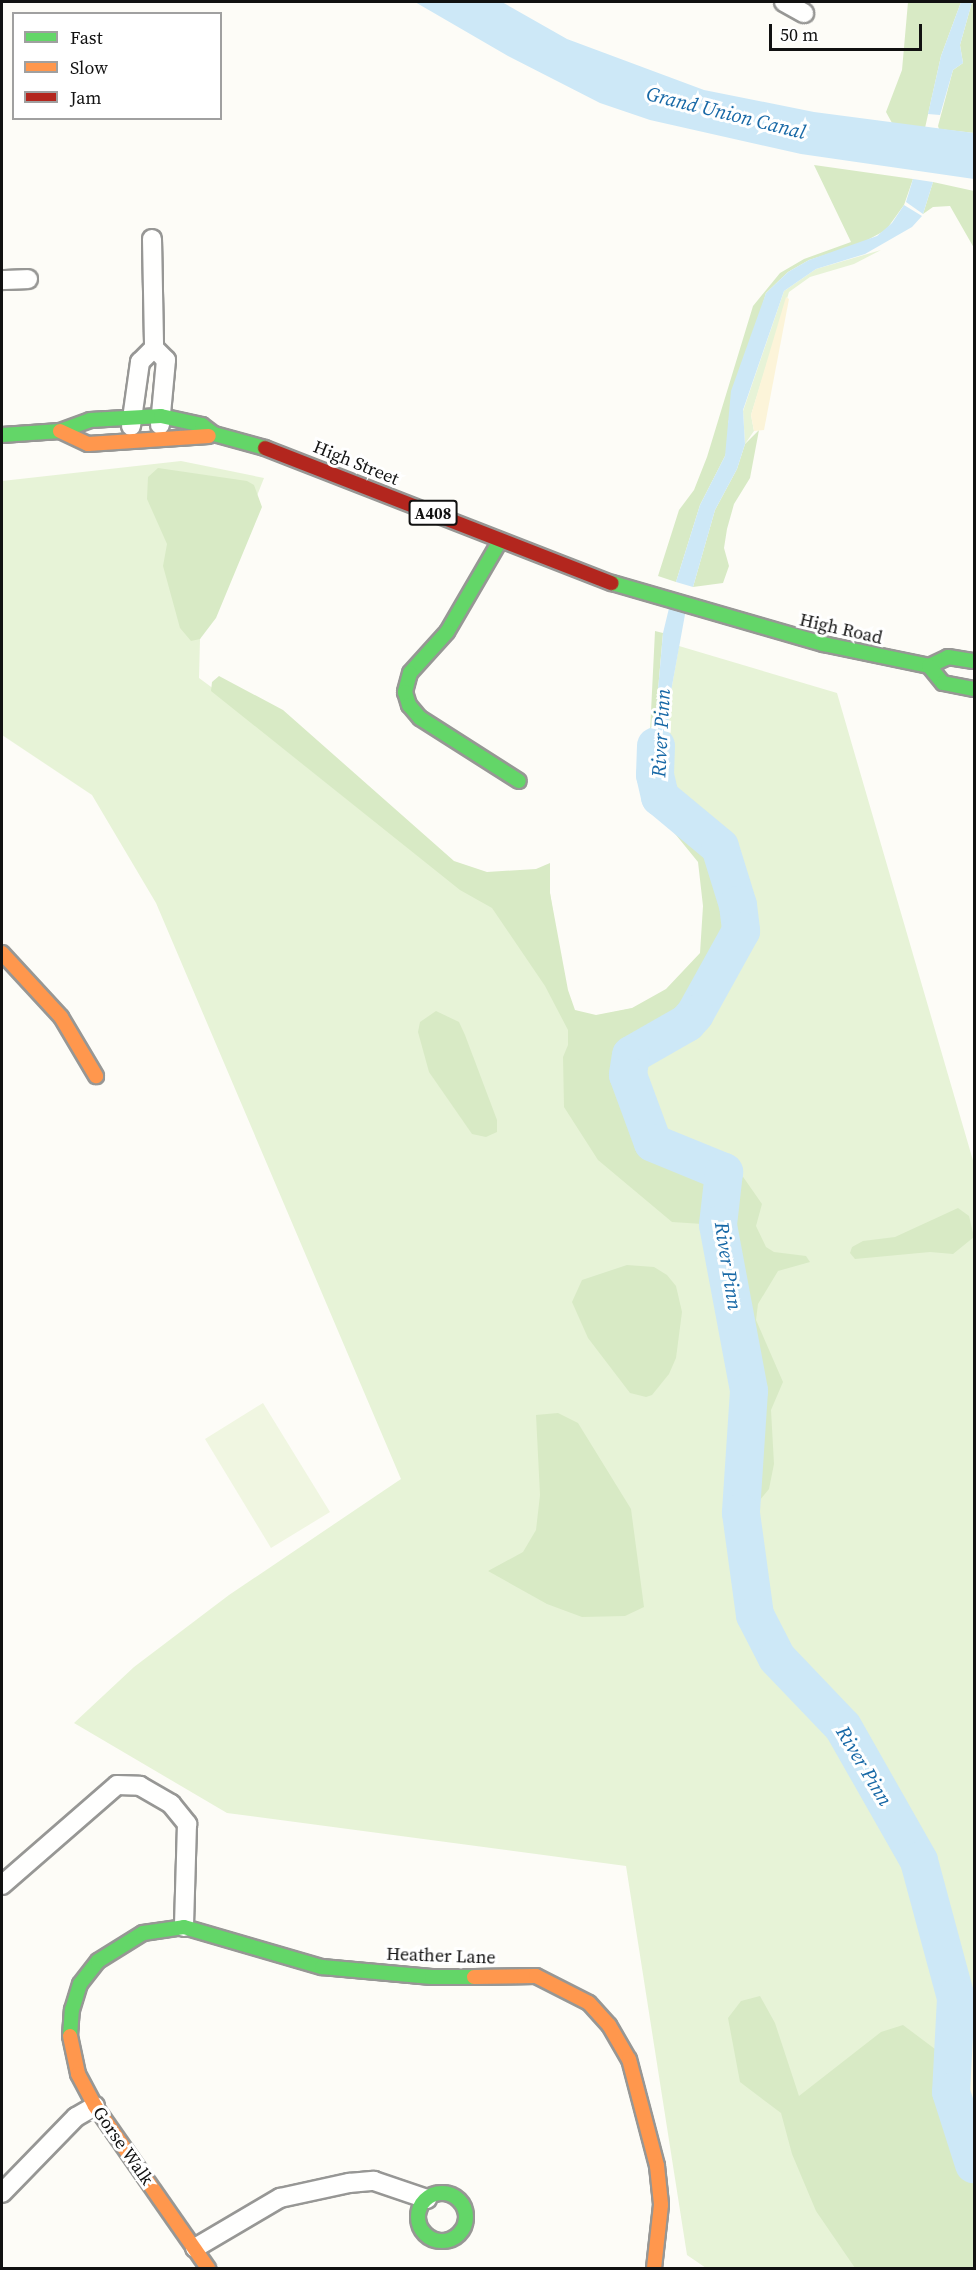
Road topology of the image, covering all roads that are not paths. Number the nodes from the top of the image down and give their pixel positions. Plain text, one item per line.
1 (784, 2) edge
2 (804, 13) dead end
3 (152, 239) dead end
4 (28, 279) dead end
5 (2, 280) edge
6 (154, 348) junction
7 (132, 416) junction
8 (161, 416) junction
9 (60, 430) junction
10 (214, 434) junction
11 (2, 435) edge
12 (129, 441) junction
13 (158, 441) junction
14 (500, 541) junction
15 (699, 611) joint
16 (975, 661) edge
17 (929, 666) junction
18 (975, 689) edge
19 (519, 781) dead end
20 (2, 953) edge
21 (96, 1076) dead end
22 (2, 1885) edge
23 (184, 1927) junction
24 (70, 2035) joint
25 (95, 2106) junction
26 (2, 2193) edge
27 (427, 2199) dead end
28 (195, 2248) junction
29 (208, 2268) edge
30 (654, 2268) edge

1 - 2 street
3 - 6 street
4 - 5 street
6 - 7 street
6 - 8 street
7 - 8 street, High Street / A408
7 - 9 street, High Street / A408
7 - 12 street
8 - 10 street, High Street / A408
8 - 13 street
9 - 11 street, High Street / A408
9 - 12 street, High Street / A408
10 - 13 street, High Street / A408
10 - 14 street, High Street / A408
12 - 13 street, High Street / A408
14 - 15 street, High Street / A408
14 - 19 street
15 - 17 street, High Road / A408
16 - 17 street, High Road / A408
17 - 18 street
20 - 21 street
22 - 23 street
23 - 24 street, Heather Lane
23 - 30 street, Heather Lane
24 - 25 street, Gorse Walk
25 - 26 street
25 - 28 street, Gorse Walk
27 - 28 street
28 - 29 street, Gorse Walk

